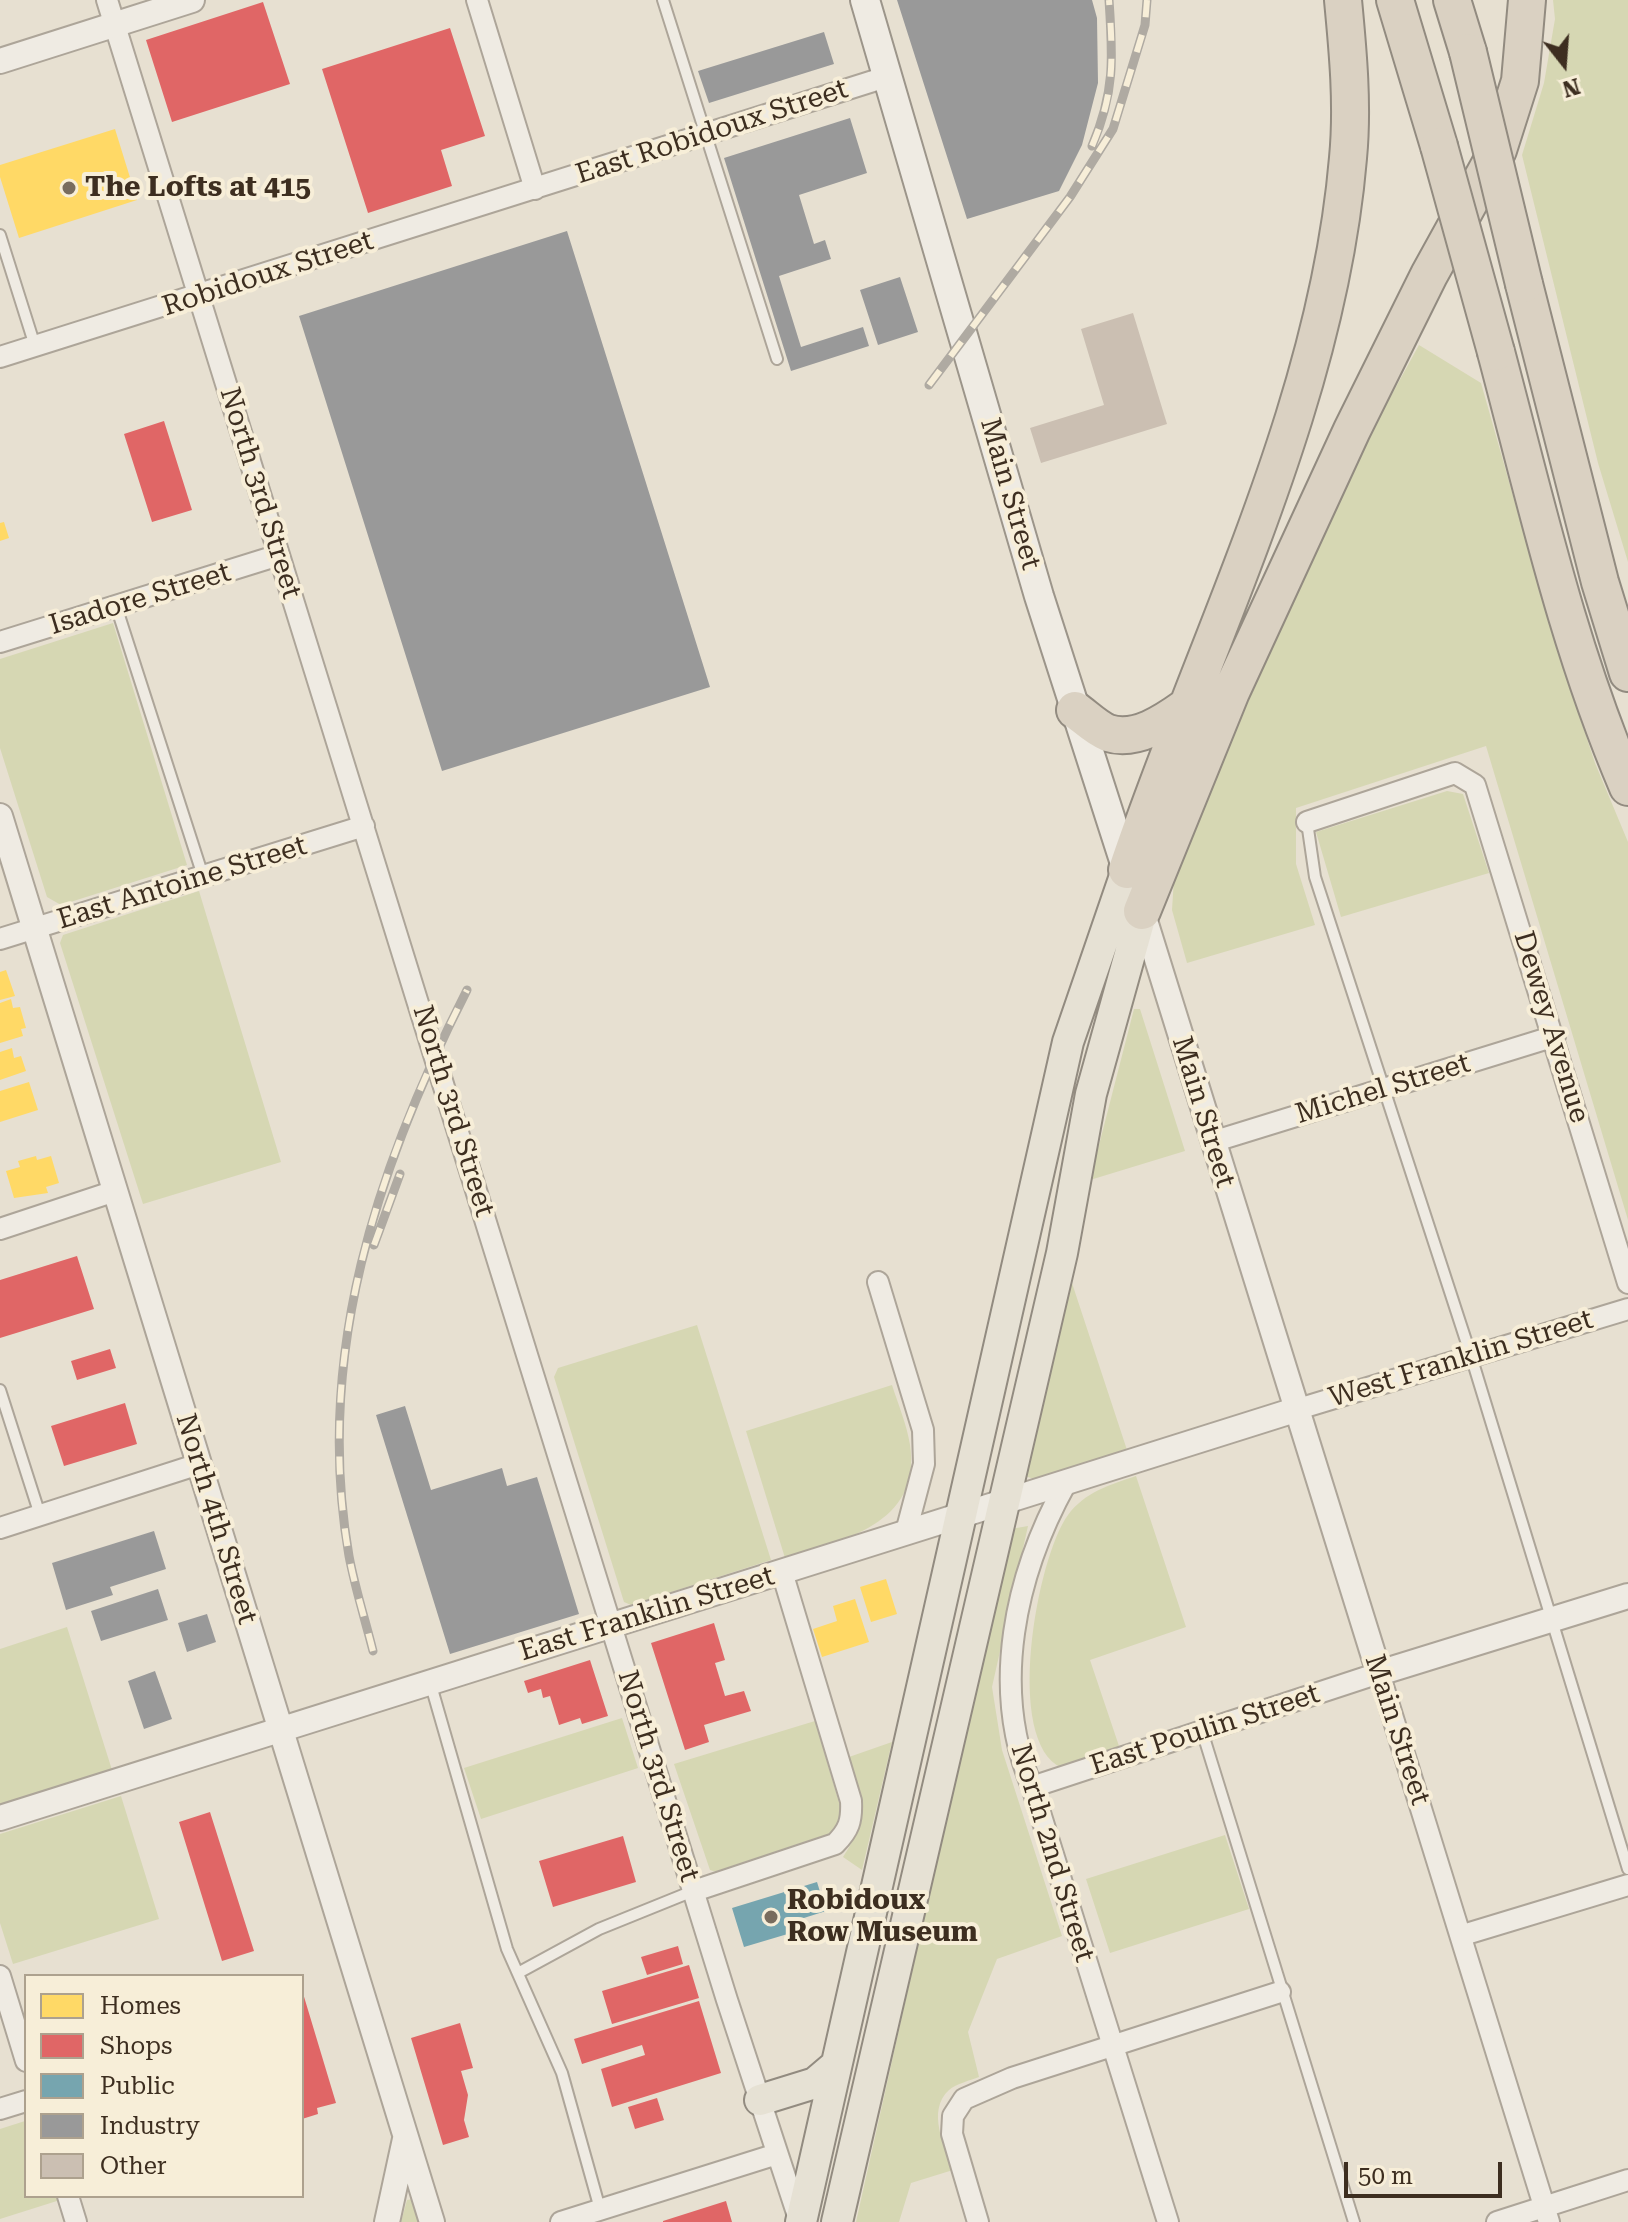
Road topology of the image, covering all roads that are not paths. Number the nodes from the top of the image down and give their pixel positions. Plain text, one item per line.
1 (107, 0) edge
2 (192, 0) edge
3 (477, 0) edge
4 (663, 0) edge
5 (865, 0) edge
6 (1343, 0) edge
7 (1395, 0) edge
8 (1452, 0) edge
9 (1527, 0) edge
10 (115, 24) junction
11 (0, 61) edge
12 (889, 76) junction
13 (704, 135) junction
14 (535, 189) junction
15 (0, 235) edge
16 (199, 296) junction
17 (35, 346) junction
18 (0, 357) edge
19 (777, 359) dead end
20 (279, 555) junction
21 (116, 606) junction
22 (0, 642) edge
23 (1628, 673) edge
24 (1186, 707) junction
25 (1075, 710) junction
26 (1628, 787) edge
27 (0, 816) edge
28 (1307, 822) joint
29 (364, 826) junction
30 (1127, 870) junction
31 (203, 876) junction
32 (1142, 911) junction
33 (35, 929) junction
34 (0, 939) edge
35 (1555, 1036) junction
36 (1384, 1088) junction
37 (1212, 1142) junction
38 (115, 1191) junction
39 (0, 1229) edge
40 (878, 1282) dead end
41 (1628, 1283) edge
42 (1628, 1309) edge
43 (1471, 1356) junction
44 (0, 1390) edge
45 (1295, 1410) junction
46 (199, 1464) junction
47 (1066, 1483) junction
48 (1002, 1504) junction
49 (40, 1515) junction
50 (960, 1515) junction
51 (0, 1528) edge
52 (906, 1532) junction
53 (782, 1572) junction
54 (1628, 1596) edge
55 (1553, 1619) junction
56 (612, 1625) junction
57 (1379, 1673) junction
58 (430, 1682) junction
59 (281, 1730) junction
60 (1202, 1731) junction
61 (1032, 1787) junction
62 (0, 1818) edge
63 (1628, 1869) edge
64 (1628, 1885) edge
65 (694, 1891) junction
66 (1463, 1935) junction
67 (518, 1973) junction
68 (0, 1976) edge
69 (1280, 1992) junction
70 (1113, 2045) junction
71 (24, 2054) edge
72 (835, 2066) junction
73 (760, 2100) junction
74 (24, 2102) edge
75 (0, 2109) edge
76 (406, 2137) junction
77 (777, 2154) junction
78 (1628, 2180) edge
79 (69, 2198) edge
80 (600, 2209) junction
81 (1547, 2214) edge
82 (76, 2222) edge
83 (387, 2222) edge
84 (432, 2222) edge
85 (561, 2222) edge
86 (800, 2222) edge
87 (837, 2222) edge
88 (978, 2222) edge
89 (1168, 2222) edge
90 (1354, 2222) edge
91 (1497, 2222) edge

1 - 10 street, North 3rd Street
2 - 10 street
3 - 14 street
4 - 13 lane
5 - 12 main road, Main Street
6 - 24 highway
7 - 26 highway, bridge
8 - 23 highway, bridge
9 - 32 highway
10 - 11 street
10 - 16 street, North 3rd Street
12 - 13 street, East Robidoux Street
12 - 25 main road, Main Street
13 - 14 street, East Robidoux Street
13 - 19 lane
14 - 16 street, Robidoux Street
15 - 17 lane
16 - 17 street, Robidoux Street
16 - 20 street, North 3rd Street
17 - 18 street, Robidoux Street
20 - 21 street, Isadore Street
20 - 29 street, North 3rd Street
21 - 22 street, Isadore Street
21 - 31 lane
24 - 25 highway
24 - 30 highway
25 - 30 main road, Main Street
27 - 33 street, North 4th Street
28 - 35 street, Dewey Avenue
28 - 36 lane
29 - 31 street, East Antoine Street
29 - 56 street, North 3rd Street
30 - 32 main road, Main Street
30 - 50 main road
31 - 33 street, East Antoine Street
32 - 37 street, Main Street
32 - 48 main road
33 - 34 street, East Antoine Street
33 - 38 street, North 4th Street
35 - 36 street, Michel Street
35 - 41 street, Dewey Avenue
36 - 37 street, Michel Street
36 - 43 lane
37 - 45 street, Main Street
38 - 39 street
38 - 46 street, North 4th Street
40 - 52 street
42 - 43 street, West Franklin Street
43 - 45 street, West Franklin Street
43 - 55 lane
44 - 49 lane
45 - 47 street, East Franklin Street
45 - 57 street, Main Street
46 - 49 street
46 - 59 street, North 4th Street
47 - 48 street, East Franklin Street
47 - 61 street, North 2nd Street
48 - 50 street, East Franklin Street
48 - 87 main road
49 - 51 street
50 - 52 street, East Franklin Street
50 - 72 main road
52 - 53 street, East Franklin Street
53 - 56 street, East Franklin Street
53 - 65 street
54 - 55 street
55 - 57 street
55 - 63 lane
56 - 58 street, East Franklin Street
56 - 65 street, North 3rd Street
57 - 60 street, East Poulin Street
57 - 66 street, Main Street
58 - 59 street, East Franklin Street
58 - 67 lane
59 - 62 street, East Franklin Street
59 - 76 street, North 4th Street
60 - 61 street, East Poulin Street
60 - 69 lane
61 - 70 street, North 2nd Street
64 - 66 street
65 - 67 lane
65 - 73 street, North 3rd Street
66 - 81 street, Main Street
67 - 80 lane
68 - 71 street
69 - 70 street
69 - 90 lane
70 - 88 street
70 - 89 street, North 2nd Street
72 - 73 main road
72 - 86 main road
73 - 77 street, North 3rd Street
74 - 75 street
76 - 83 street
76 - 84 street, North 4th Street
77 - 80 street
77 - 86 street, North 3rd Street
78 - 81 street
79 - 82 street
80 - 85 street
81 - 91 street

